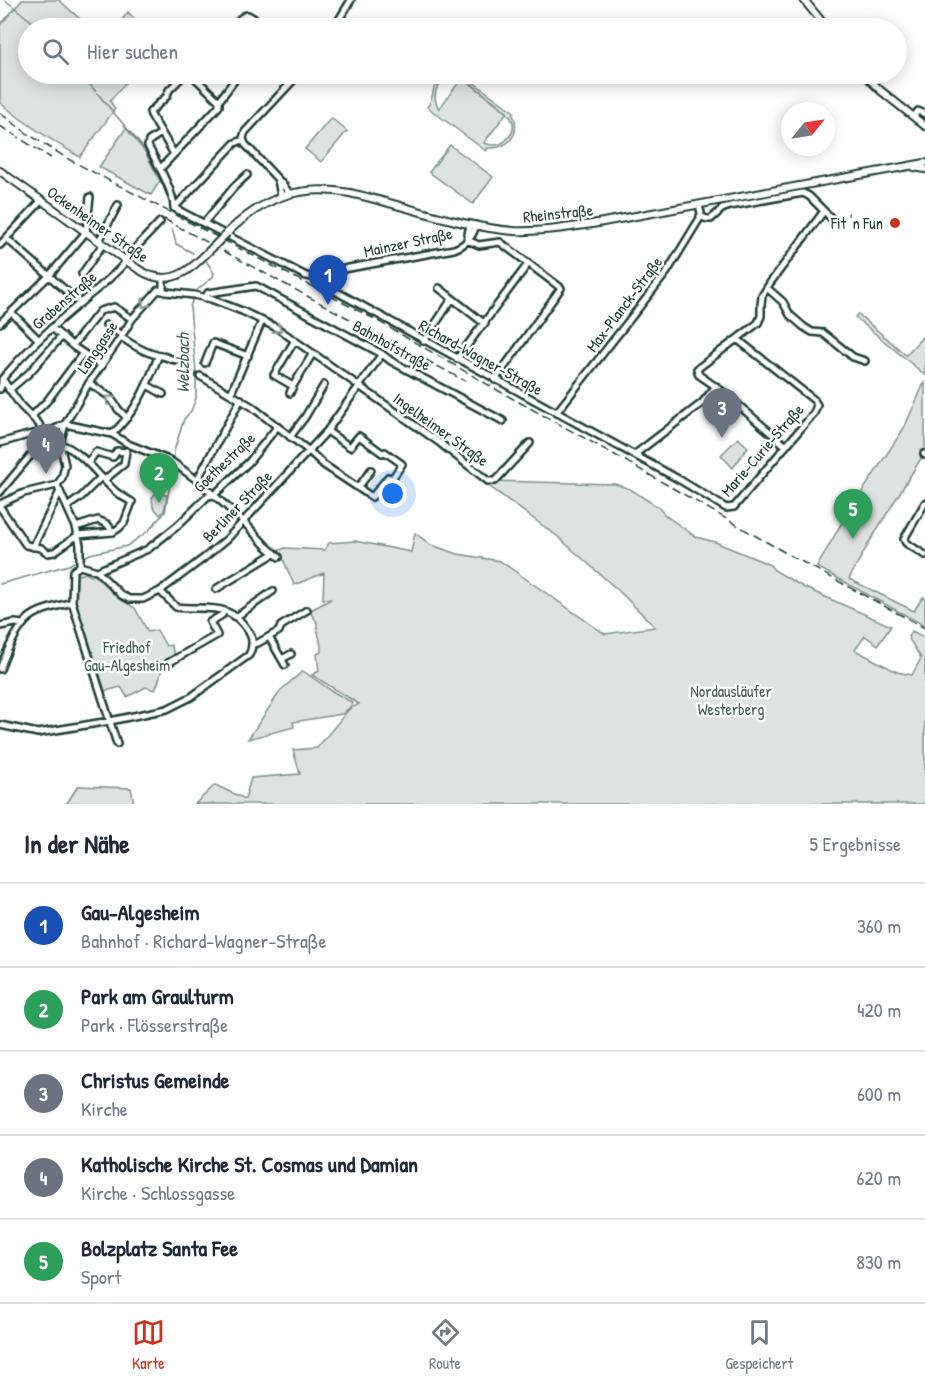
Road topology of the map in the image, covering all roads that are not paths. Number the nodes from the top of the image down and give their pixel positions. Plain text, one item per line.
1 (351, 0) edge
2 (804, 0) edge
3 (340, 18) edge
4 (819, 18) edge
5 (175, 84) edge
6 (201, 84) edge
7 (232, 84) edge
8 (290, 84) edge
9 (874, 84) edge
10 (219, 101) junction
11 (925, 114) edge
12 (914, 116) junction
13 (925, 126) edge
14 (925, 131) edge
15 (161, 133) junction
16 (243, 140) junction
17 (174, 154) junction
18 (924, 164) edge
19 (160, 169) junction
20 (0, 171) edge
21 (247, 175) dead end
22 (278, 180) junction
23 (289, 194) junction
24 (280, 196) junction
25 (90, 197) dead end
26 (42, 200) junction
27 (118, 205) dead end
28 (699, 205) junction
29 (174, 208) junction
30 (824, 211) junction
31 (700, 216) junction
32 (832, 219) dead end
33 (160, 222) dead end
34 (204, 223) junction
35 (473, 225) junction
36 (86, 232) junction
37 (6, 238) junction
38 (467, 240) junction
39 (101, 242) junction
40 (0, 245) edge
41 (126, 260) junction
42 (528, 264) junction
43 (82, 274) dead end
44 (49, 276) junction
45 (160, 278) junction
46 (320, 278) junction
47 (439, 288) dead end
48 (767, 288) junction
49 (158, 290) junction
50 (166, 292) junction
51 (205, 298) junction
52 (452, 299) junction
53 (80, 303) junction
54 (11, 312) junction
55 (132, 319) junction
56 (262, 321) junction
57 (0, 323) edge
58 (485, 324) junction
59 (105, 325) dead end
60 (52, 328) junction
61 (62, 336) junction
62 (122, 336) junction
63 (737, 339) junction
64 (39, 340) junction
65 (295, 340) junction
66 (424, 341) junction
67 (73, 345) junction
68 (83, 353) junction
69 (313, 353) junction
70 (382, 354) junction
71 (248, 356) junction
72 (158, 357) junction
73 (457, 359) junction
74 (177, 360) dead end
75 (865, 361) dead end
76 (205, 363) dead end
77 (102, 366) junction
78 (200, 376) dead end
79 (1, 378) edge
80 (495, 380) junction
81 (89, 383) junction
82 (147, 385) junction
83 (324, 385) dead end
84 (293, 386) junction
85 (359, 386) junction
86 (716, 386) junction
87 (0, 389) edge
88 (9, 390) junction
89 (231, 393) junction
90 (290, 393) dead end
91 (163, 394) dead end
92 (241, 399) junction
93 (556, 413) junction
94 (32, 416) junction
95 (127, 418) junction
96 (502, 421) dead end
97 (65, 424) junction
98 (277, 427) junction
99 (51, 431) junction
100 (327, 431) junction
101 (42, 433) junction
102 (112, 434) junction
103 (290, 436) junction
104 (0, 443) edge
105 (530, 443) dead end
106 (60, 444) junction
107 (129, 444) junction
108 (786, 446) junction
109 (309, 451) junction
110 (125, 452) junction
111 (634, 455) junction
112 (88, 463) junction
113 (371, 470) dead end
114 (103, 479) junction
115 (197, 480) junction
116 (59, 488) junction
117 (358, 488) junction
118 (0, 492) edge
119 (214, 495) junction
120 (925, 503) edge
121 (0, 506) edge
122 (68, 507) junction
123 (243, 521) junction
124 (76, 527) junction
125 (113, 532) junction
126 (78, 535) junction
127 (33, 547) junction
128 (925, 555) edge
129 (80, 566) junction
130 (98, 571) junction
131 (216, 589) dead end
132 (160, 591) junction
133 (273, 591) dead end
134 (72, 602) junction
135 (307, 610) dead end
136 (224, 611) junction
137 (236, 617) junction
138 (22, 624) junction
139 (0, 626) edge
140 (269, 637) junction
141 (253, 644) junction
142 (291, 654) dead end
143 (168, 663) dead end
144 (0, 669) edge
145 (110, 721) junction
146 (0, 725) edge
147 (117, 744) dead end

1 - 3 street
2 - 4 main road
5 - 15 street
6 - 10 street
7 - 10 street
8 - 16 street
9 - 12 main road
10 - 17 street
11 - 12 street
12 - 13 main road
12 - 14 main road
15 - 17 street
15 - 19 street
16 - 22 street
16 - 29 street
17 - 19 street
18 - 28 main road, Rheinstraße
19 - 29 street
20 - 26 main road, Ockenheimer Straße
21 - 34 street
22 - 23 street
22 - 24 street
23 - 24 main road, Rheinstraße
23 - 35 main road, Rheinstraße
24 - 45 main road, Rheinstraße, bridge
25 - 36 street
26 - 36 main road, Ockenheimer Straße
26 - 37 street
27 - 39 street
28 - 31 street
28 - 35 main road, Rheinstraße
29 - 34 street, Richard-Wagner-Straße
30 - 31 street
30 - 32 street
30 - 48 street
31 - 93 street, Max-Planck-Straße
33 - 41 street, Grabenstraße
34 - 46 street, Richard-Wagner-Straße
35 - 38 street, Mainzer Straße
36 - 39 main road, Ockenheimer Straße
36 - 44 street
37 - 40 street
37 - 44 street
38 - 42 street, Mainzer Straße
38 - 46 street, Mainzer Straße
39 - 41 main road, Ockenheimer Straße
39 - 43 street
41 - 45 main road, Ockenheimer Straße
41 - 53 street, Grabenstraße
42 - 58 street
42 - 80 street
44 - 53 street
44 - 54 street
45 - 49 street
45 - 50 street
46 - 66 street, Richard-Wagner-Straße
47 - 52 street
48 - 63 street
48 - 75 street
49 - 50 street, Bahnhofstraße
49 -> 55 street, Langgasse
50 - 51 street, Bahnhofstraße
51 - 56 street, Ingelheimer Straße
51 - 70 street, Bahnhofstraße
52 - 58 street
52 - 66 street
53 - 60 street, Grabenstraße
54 - 57 street
54 - 64 street
55 - 62 street, Langgasse
55 - 67 street
56 -> 65 street, Ingelheimer Straße
56 - 71 street
58 - 73 street
59 - 62 street
60 - 61 street
60 - 64 street, Grabenstraße
61 - 67 street
61 - 88 street
62 - 72 street
62 - 77 street, Langgasse
63 - 86 street
63 - 108 street, Marie-Curie-Straße
64 - 79 street, Grabenstraße
65 - 69 street, Ingelheimer Straße
65 - 84 street
66 - 73 street, Richard-Wagner-Straße
67 - 68 street
68 - 77 street
68 - 94 street
69 - 84 street
69 - 85 street, Ingelheimer Straße
70 - 85 street
70 - 96 street, Bahnhofstraße
71 - 76 street
71 - 89 street
72 - 74 street
72 - 82 street
73 - 80 street, Richard-Wagner-Straße
77 - 81 street, Langgasse
78 - 89 street
79 - 87 street, Grabenstraße
79 - 88 street
80 - 93 street, Richard-Wagner-Straße
95 -> 81 street
81 - 97 street, Langgasse
82 - 91 street
82 - 95 street
83 - 103 street
84 - 90 street
85 - 100 street, Berliner Straße
85 - 105 street, Ingelheimer Straße
86 - 108 street
86 - 111 street
88 - 94 street
89 - 92 street
92 - 98 street
92 - 115 street
93 - 111 street, Richard-Wagner-Straße
94 - 101 street
95 - 102 street
97 - 99 street
97 - 102 street
97 - 106 street, Langgasse
98 - 103 street
98 - 119 street, Goethestraße
99 - 101 street
99 - 118 street
100 - 109 street, Berliner Straße
100 - 117 street
101 - 104 street
102 - 107 street
103 - 109 street
106 - 112 street
106 - 116 street
107 - 110 street
107 - 115 street
108 - 111 street, Marie-Curie-Straße
109 - 117 street
109 - 123 street, Berliner Straße
110 - 112 street
110 - 114 street
112 - 114 street
113 - 117 street
114 - 122 street
114 - 125 street
115 - 119 street
116 - 121 street
116 - 122 street
116 - 127 street
119 - 123 street
119 - 130 street, Goethestraße
120 - 128 street
121 - 127 street
122 - 124 street
123 - 131 street
123 - 132 street, Berliner Straße
124 - 125 street
124 - 126 street
125 - 126 street
126 - 127 street
126 - 129 street
129 - 130 street, Berliner Straße
129 - 134 street
130 - 132 street, Berliner Straße
132 - 136 street
133 - 137 street
134 - 138 street
134 - 145 street
135 - 140 street
136 - 137 street
136 - 143 street
137 - 141 street
138 - 139 street
138 - 144 street
140 - 141 street
140 - 142 street
141 - 145 street
145 - 146 street
145 - 147 street

